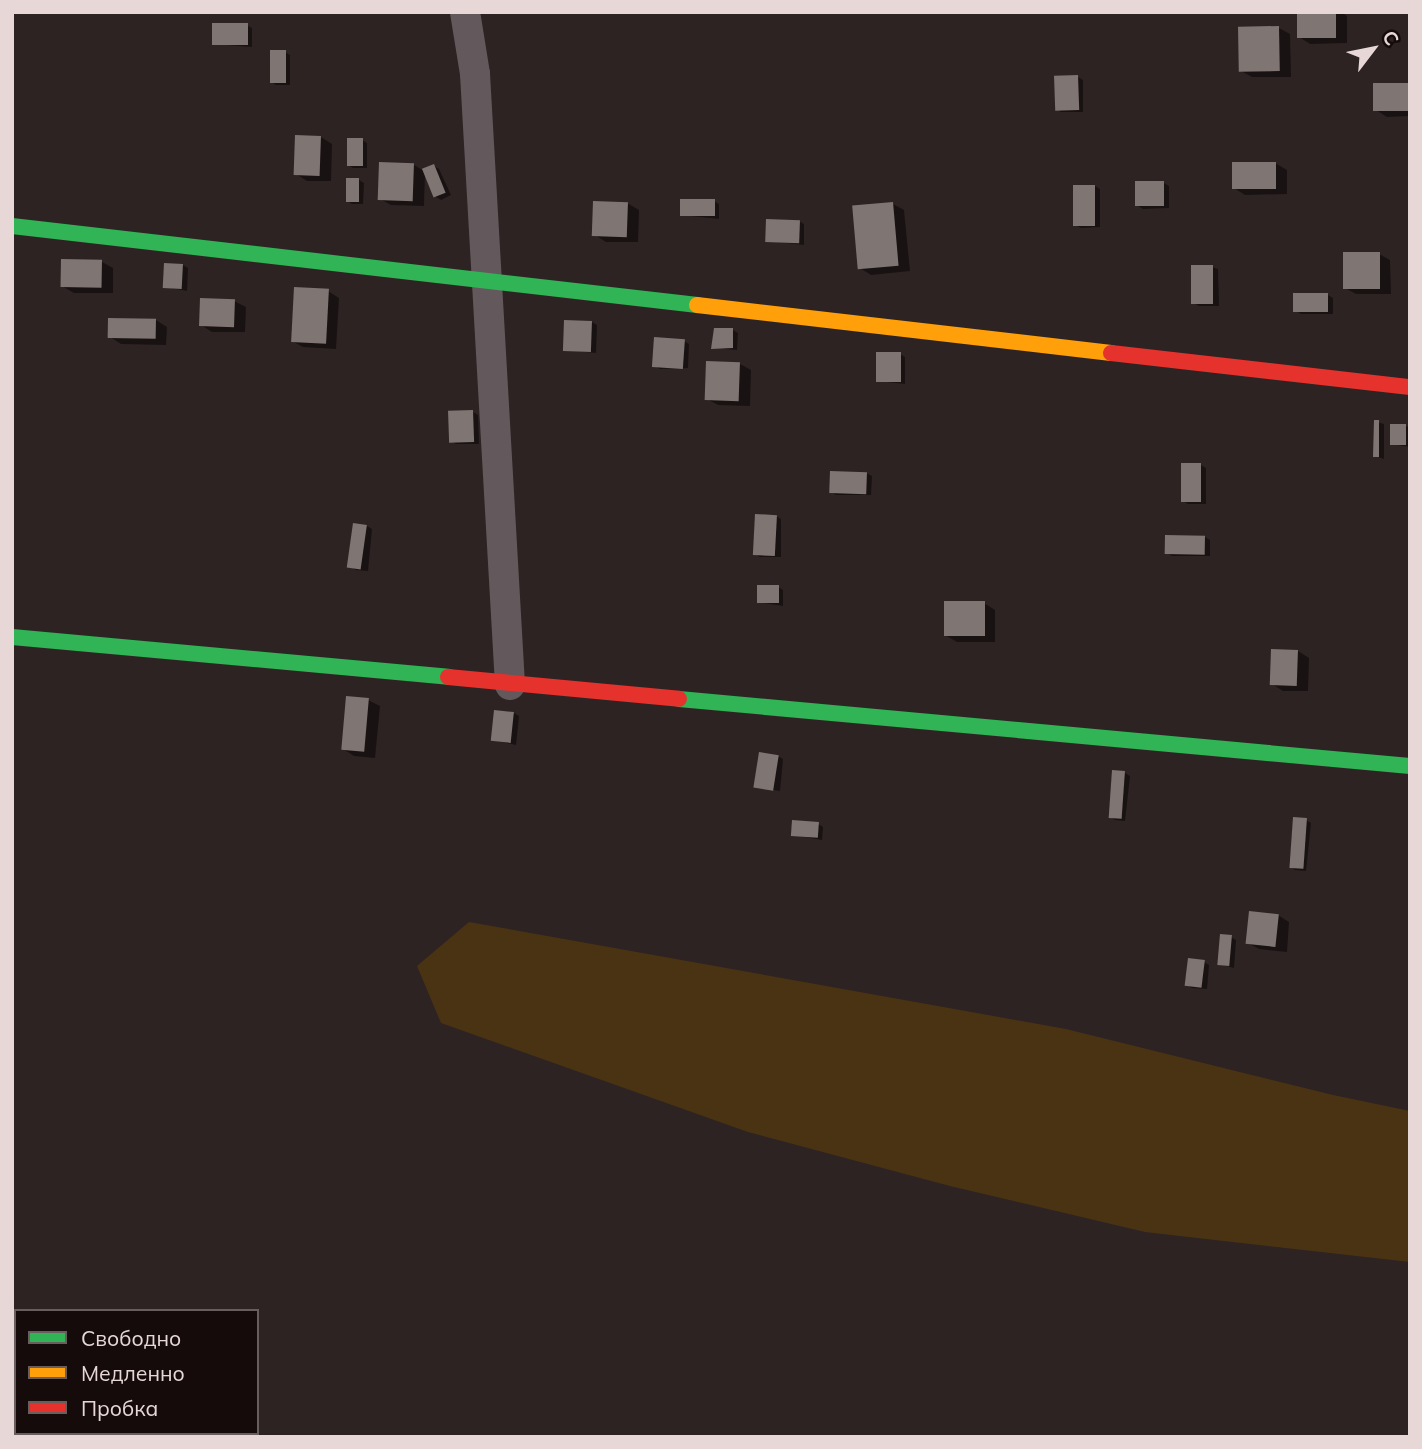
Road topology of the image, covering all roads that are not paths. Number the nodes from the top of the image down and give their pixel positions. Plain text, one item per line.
1 (465, 12) edge
2 (12, 226) edge
3 (486, 280) junction
4 (1410, 387) edge
5 (12, 638) edge
6 (510, 685) junction
7 (1410, 766) edge

1 - 3 street
2 - 3 street
3 - 4 street
3 - 6 street
5 - 6 street
6 - 7 street

